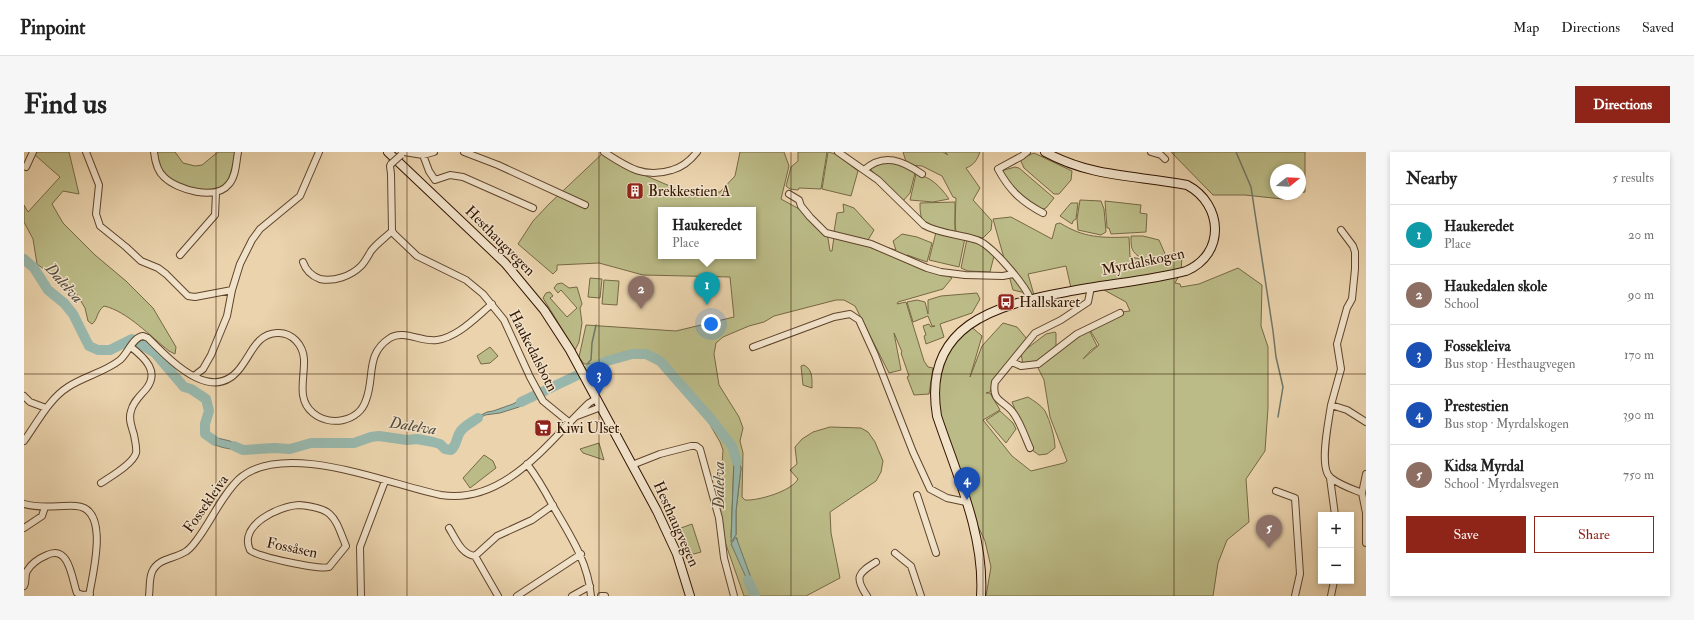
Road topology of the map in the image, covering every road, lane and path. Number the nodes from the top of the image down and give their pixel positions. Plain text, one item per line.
1 (34, 152) edge
2 (86, 152) edge
3 (154, 152) edge
4 (238, 152) edge
5 (320, 152) edge
6 (388, 152) edge
7 (434, 152) edge
8 (464, 152) edge
9 (604, 152) edge
10 (697, 152) edge
11 (838, 152) edge
12 (1045, 152) edge
13 (1151, 152) edge
14 (403, 153) edge
15 (1022, 153) edge
16 (423, 155) junction
17 (1165, 158) dead end
18 (26, 167) dead end
19 (864, 170) junction
20 (922, 174) dead end
21 (216, 193) junction
22 (789, 194) dead end
23 (585, 205) dead end
24 (533, 208) dead end
25 (1042, 213) dead end
26 (1341, 230) dead end
27 (392, 231) junction
28 (180, 255) dead end
29 (303, 262) dead end
30 (1013, 274) junction
31 (1091, 287) junction
32 (232, 290) junction
33 (1030, 298) junction
34 (492, 304) junction
35 (1120, 313) dead end
36 (131, 347) junction
37 (753, 347) dead end
38 (1012, 362) junction
39 (194, 376) junction
40 (24, 396) edge
41 (596, 399) junction
42 (1331, 405) junction
43 (601, 407) junction
44 (46, 408) junction
45 (577, 416) junction
46 (1366, 422) edge
47 (570, 423) junction
48 (24, 441) edge
49 (1030, 448) dead end
50 (527, 464) junction
51 (632, 465) junction
52 (1366, 474) edge
53 (1330, 478) junction
54 (385, 481) junction
55 (101, 483) dead end
56 (1276, 491) dead end
57 (1362, 494) junction
58 (917, 495) dead end
59 (966, 502) junction
60 (24, 504) edge
61 (553, 505) junction
62 (45, 507) junction
63 (1335, 512) edge
64 (24, 528) edge
65 (449, 528) dead end
66 (1366, 543) edge
67 (346, 546) junction
68 (360, 547) junction
69 (895, 553) dead end
70 (936, 553) dead end
71 (581, 554) junction
72 (475, 556) junction
73 (876, 562) dead end
74 (1333, 584) edge
75 (24, 586) edge
76 (590, 586) junction
77 (89, 595) edge
78 (149, 596) edge
79 (361, 596) edge
80 (498, 596) edge
81 (517, 596) edge
82 (572, 596) edge
83 (591, 596) edge
84 (601, 596) edge
85 (604, 596) edge
86 (690, 596) edge
87 (734, 596) edge
88 (866, 596) edge
89 (921, 596) edge
90 (981, 596) edge
91 (1294, 596) edge
92 (1331, 596) edge

1 - 18 street
2 - 32 street
3 - 21 street
4 - 21 street
5 - 32 street
6 - 41 main road, Hesthaugvegen
7 - 16 street
8 - 23 street
9 - 10 street
11 - 19 street
12 - 31 main road, Myrdalskogen
13 - 17 street
14 - 16 street
14 - 27 street, bridge
15 - 25 street
16 - 24 street
19 - 20 street
19 - 30 street
21 - 28 street
22 - 30 street
26 - 42 street
27 - 29 street
27 - 34 street, Haukedalsbotn
30 - 33 street
31 - 33 main road, Myrdalskogen
31 - 38 street, Myrdalskogen
32 - 39 street
33 - 59 main road, Myrdalskogen
34 - 39 street, Haukedalsbotn
34 - 47 street, Haukedalsbotn
35 - 38 street
36 - 39 street
36 - 44 street
36 - 55 street
37 - 59 street
38 - 49 street, Myrdalskogen
40 - 44 street
41 - 43 main road, Hesthaugvegen
41 - 45 street, Fossekleiva
42 - 46 street
42 - 53 street
43 - 45 street, Fossekleiva
43 - 51 main road, Hesthaugvegen
44 - 48 street
45 - 47 street, Fossekleiva
47 - 50 street, Fossekleiva
50 - 54 street, Fossekleiva
50 - 61 street
51 - 86 main road, Hesthaugvegen
51 - 87 street
52 - 57 street
53 - 57 street
53 - 63 street
54 - 68 street
54 - 78 street, Fossekleiva
56 - 91 street
57 - 66 street
58 - 70 street
59 - 90 main road, Myrdalskogen
60 - 62 street
61 - 71 street
61 - 72 street
62 - 64 street
62 - 77 street
65 - 72 street
67 - 67 street, Fossåsen
67 - 68 street
68 - 79 street
69 - 89 street
71 - 76 street
71 - 81 street
72 - 80 street
73 - 88 street
74 - 92 street
75 - 77 street
76 - 82 street
76 - 83 street
84 - 85 street

